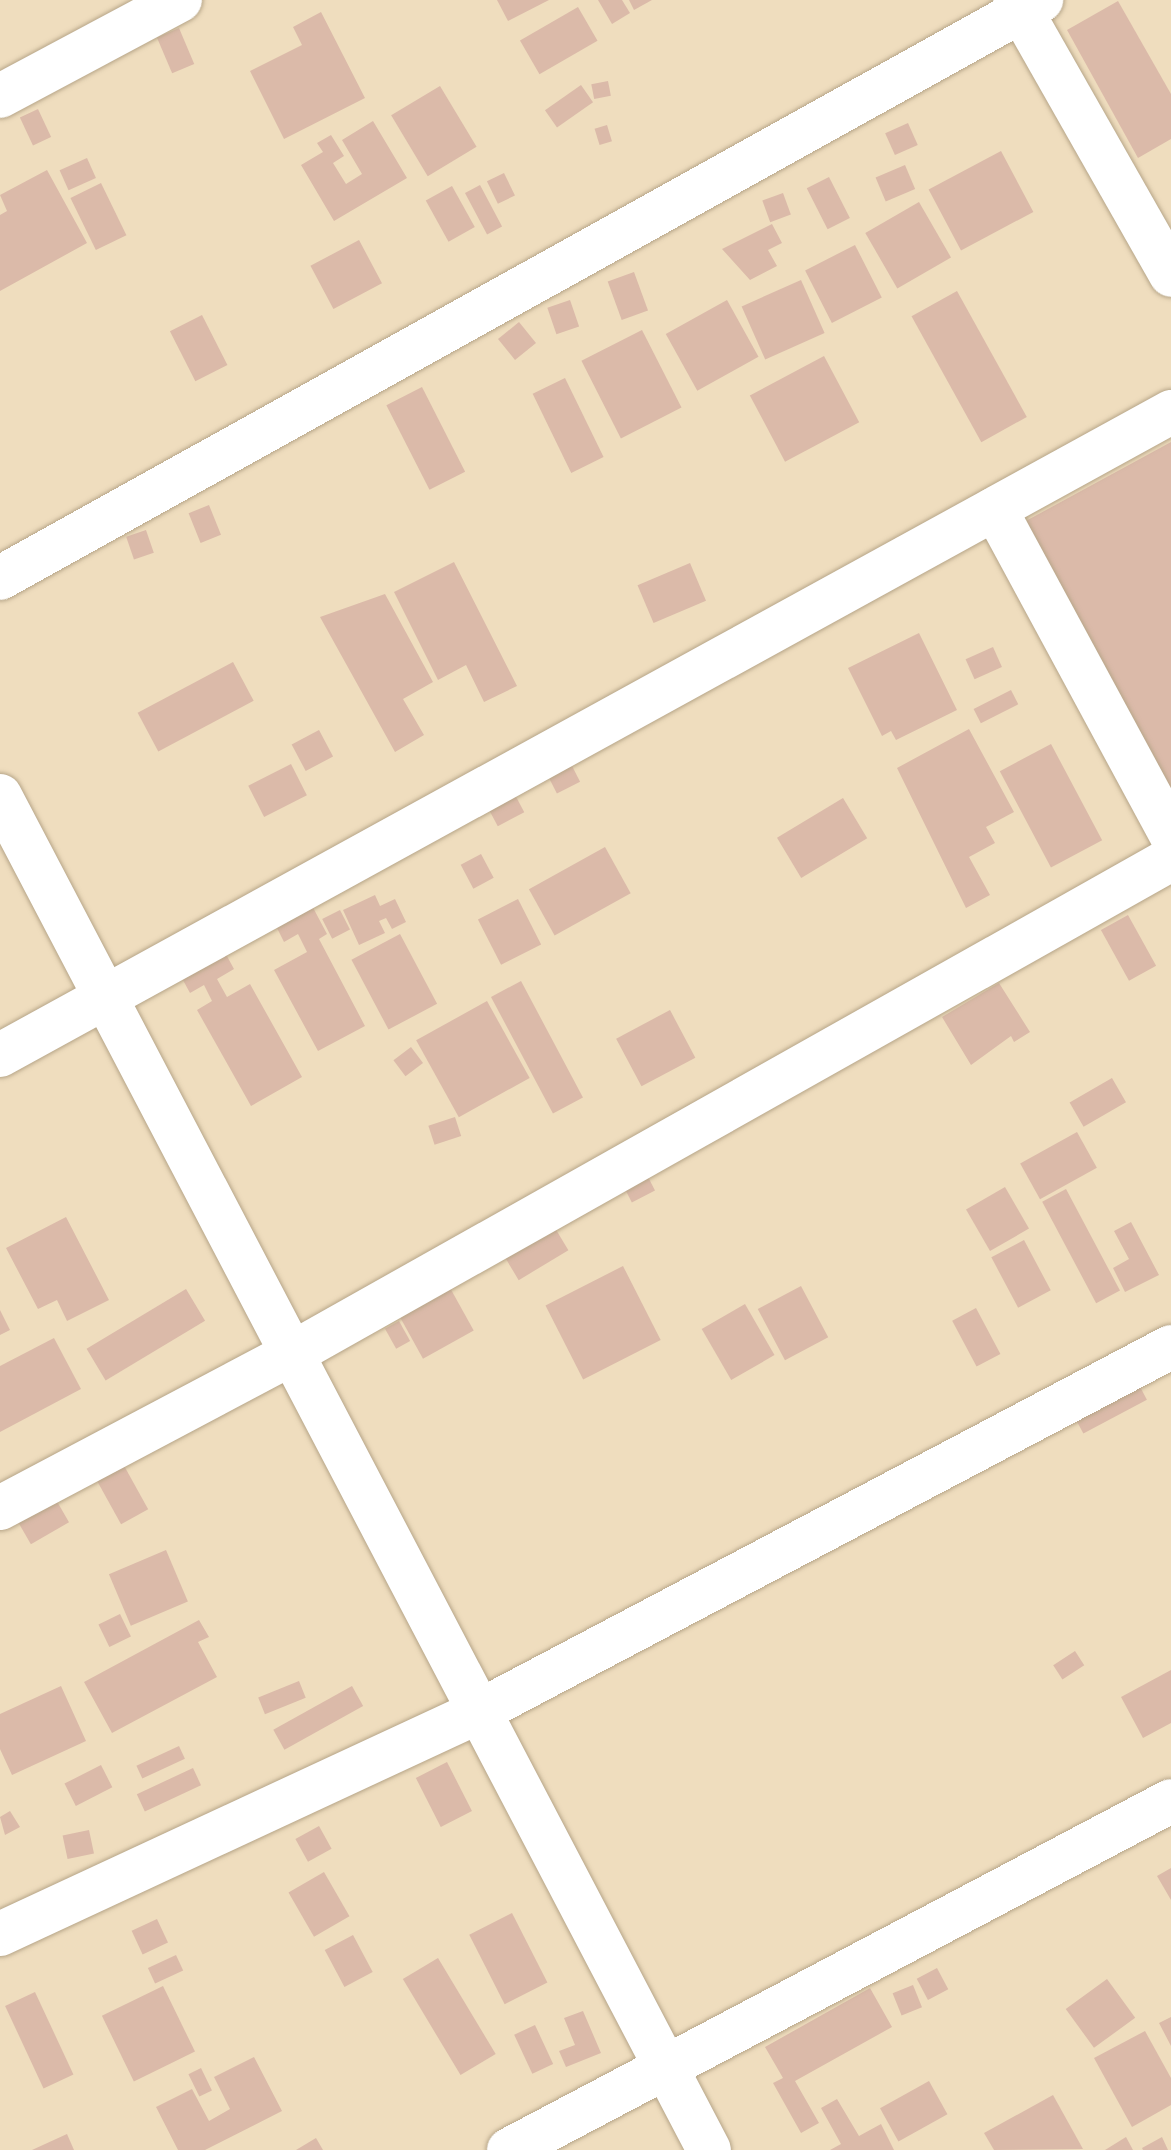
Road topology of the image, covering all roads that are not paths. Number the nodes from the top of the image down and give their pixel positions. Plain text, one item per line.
1 (180, 0) edge
2 (1026, 3) edge
3 (0, 96) edge
4 (1171, 275) edge
5 (1171, 412) edge
6 (995, 509) junction
7 (0, 578) edge
8 (0, 796) edge
9 (1171, 834) edge
10 (1171, 859) edge
11 (106, 999) junction
12 (0, 1055) edge
13 (1171, 1347) edge
14 (293, 1353) junction
15 (0, 1508) edge
16 (480, 1711) junction
17 (1171, 1801) edge
18 (0, 1934) edge
19 (666, 2067) junction
20 (509, 2150) edge
21 (709, 2150) edge

1 - 3 street
2 - 4 street
2 - 7 street
5 - 6 street
6 - 9 street
6 - 11 street
8 - 11 street
10 - 14 street
11 - 12 street
11 - 14 street
13 - 16 street
14 - 15 street
14 - 16 street
16 - 18 street
16 - 19 street
17 - 19 street
19 - 20 street
19 - 21 street

